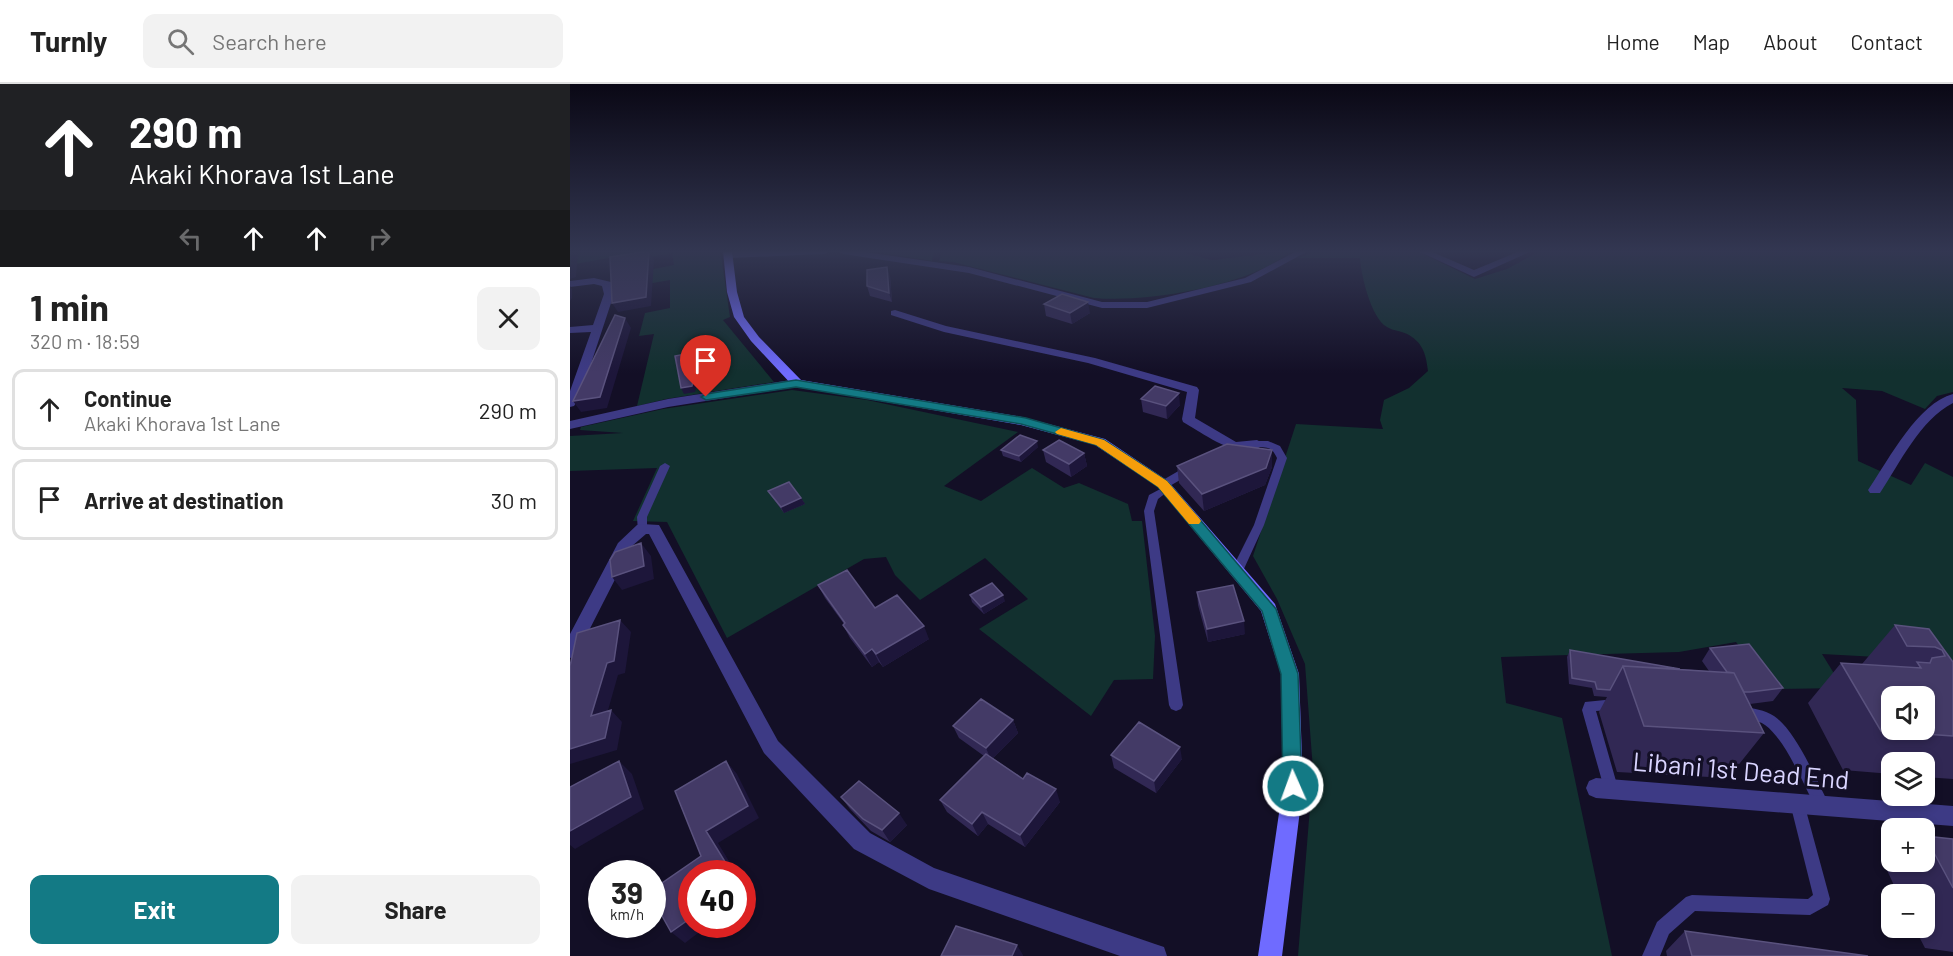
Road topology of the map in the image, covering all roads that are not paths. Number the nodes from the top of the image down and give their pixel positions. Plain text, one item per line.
1 (609, 292) edge
2 (732, 292) edge
3 (1051, 292) edge
4 (1201, 292) edge
5 (895, 313) dead end
6 (597, 328) junction
7 (570, 330) edge
8 (796, 383) junction
9 (1953, 398) edge
10 (570, 403) edge
11 (570, 425) edge
12 (1257, 444) joint
13 (1234, 446) junction
14 (665, 466) dead end
15 (1165, 486) junction
16 (1875, 490) dead end
17 (642, 529) junction
18 (1237, 571) junction
19 (570, 651) edge
20 (1176, 705) dead end
21 (1628, 706) edge
22 (1732, 712) edge
23 (1604, 788) joint
24 (1797, 803) junction
25 (1822, 805) junction
26 (1953, 816) edge
27 (1155, 956) edge
28 (1270, 956) edge
29 (1650, 956) edge

1 - 6 street
2 - 8 street
3 - 4 street
5 - 13 street
6 - 7 street
6 - 10 street
8 - 11 street
8 - 15 street
9 - 16 street
12 - 13 street
12 - 18 lane
13 - 15 street
14 - 17 lane
15 - 18 street
15 - 20 lane
17 - 19 street
17 - 27 street
18 - 28 street
21 - 23 lane
22 - 25 lane
23 - 24 street, Libani 1st Dead End
24 - 25 street, Libani 1st Dead End
24 - 29 lane
25 - 26 street, Libani 1st Dead End

